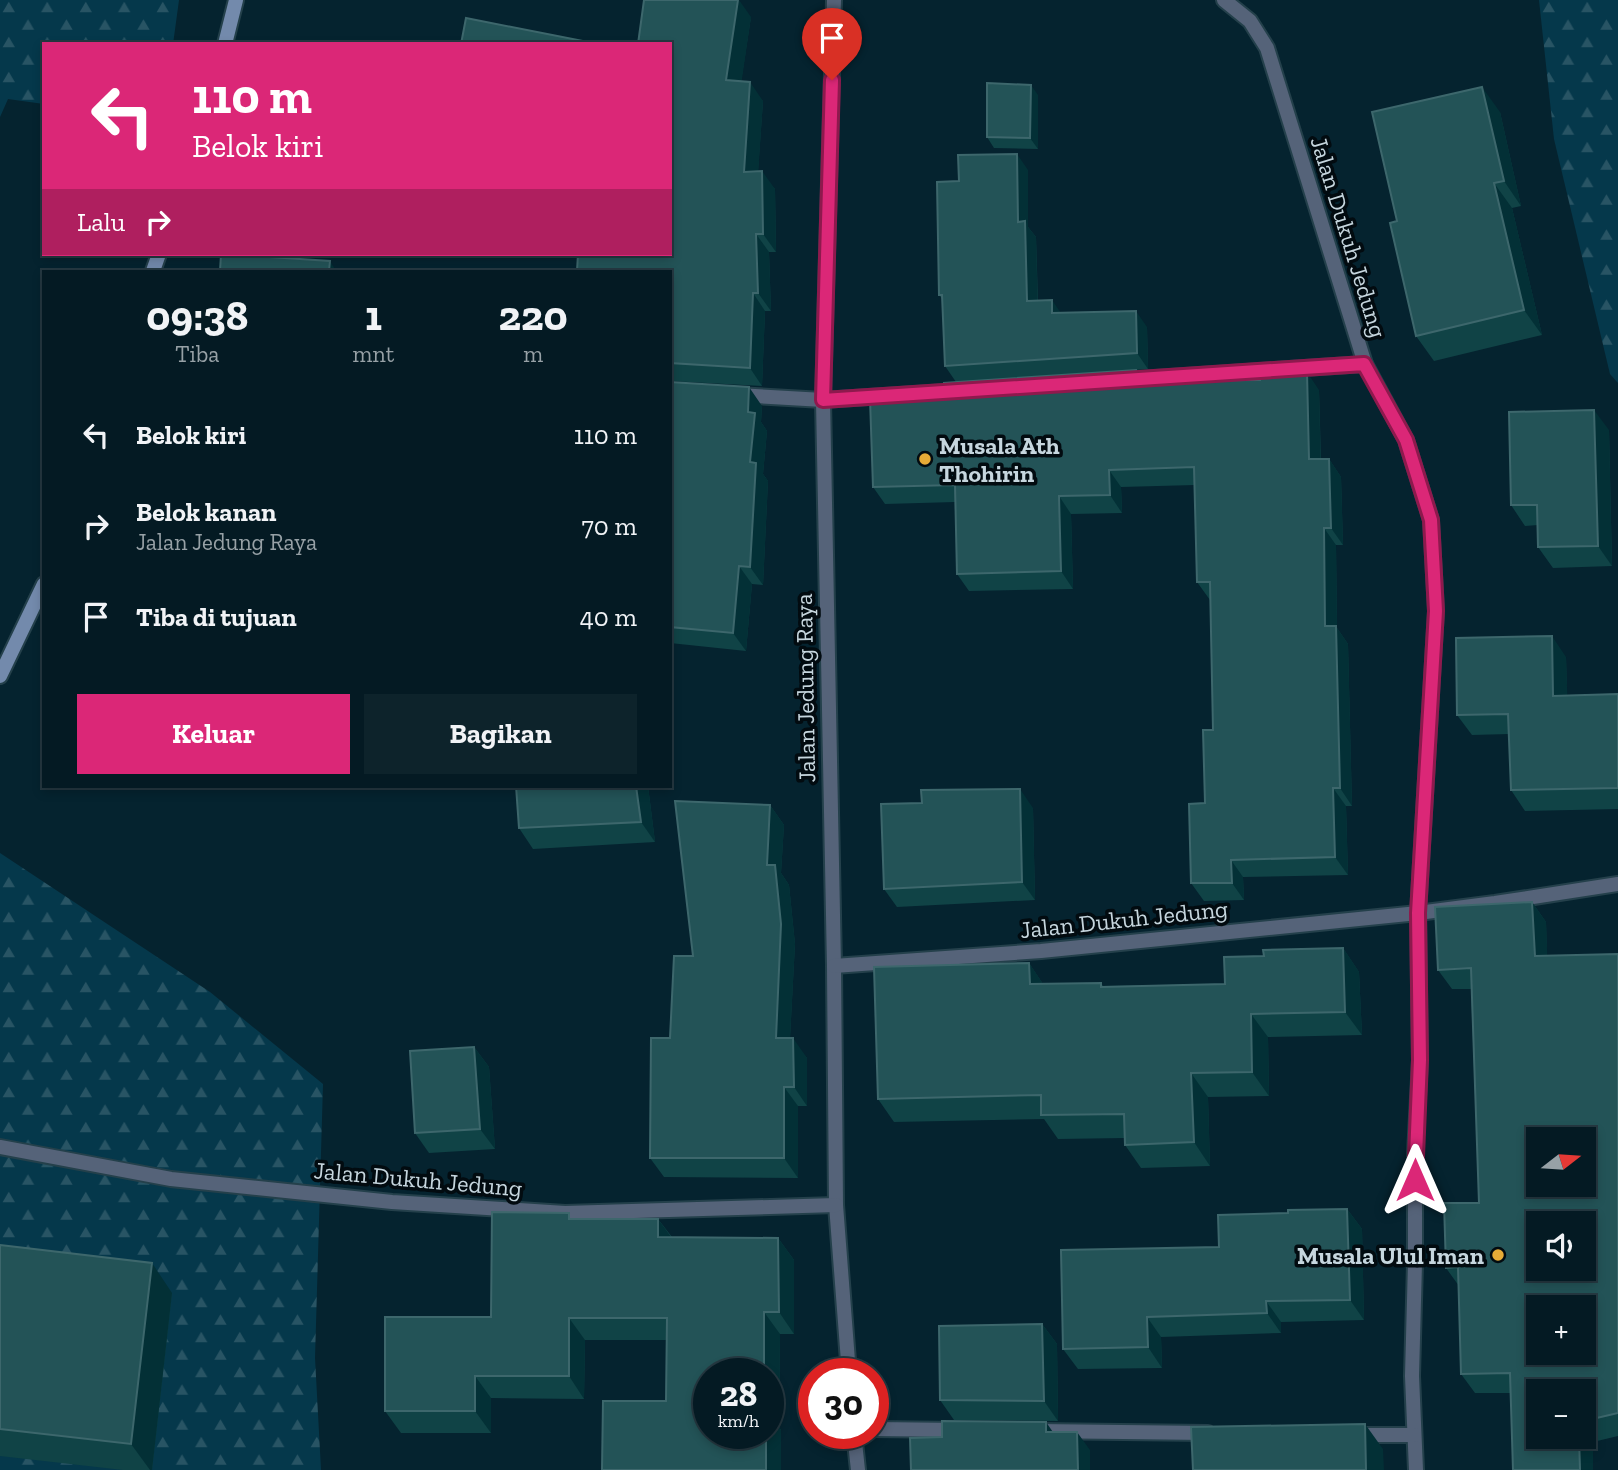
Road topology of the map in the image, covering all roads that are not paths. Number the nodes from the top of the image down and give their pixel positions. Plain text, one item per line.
1 (236, 0) edge
2 (834, 0) edge
3 (1224, 0) edge
4 (226, 42) edge
5 (1364, 364) junction
6 (1115, 381) edge
7 (976, 390) edge
8 (726, 394) edge
9 (823, 400) junction
10 (42, 588) edge
11 (0, 676) edge
12 (1618, 884) edge
13 (1418, 913) junction
14 (834, 966) junction
15 (0, 1147) edge
16 (836, 1205) junction
17 (848, 1358) edge
18 (889, 1429) edge
19 (970, 1430) edge
20 (1026, 1431) edge
21 (1220, 1433) edge
22 (1345, 1434) edge
23 (1414, 1435) junction
24 (856, 1449) edge
25 (859, 1470) edge
26 (1416, 1470) edge

1 - 4 street
2 - 9 street, Jalan Jedung Raya
3 - 5 street, Jalan Dukuh Jedung
5 - 6 street
5 - 13 street, Jalan Dukuh Jedung
7 - 9 street
8 - 9 street
9 - 14 street, Jalan Jedung Raya
10 - 11 street
12 - 13 street, Jalan Dukuh Jedung
13 - 14 street, Jalan Dukuh Jedung
13 - 23 street, Jalan Dukuh Jedung
14 - 16 street, Jalan Jedung Raya
15 - 16 street, Jalan Dukuh Jedung
16 - 17 street, Jalan Jedung Raya
18 - 19 street
20 - 21 street
22 - 23 street
23 - 26 street, Jalan Dukuh Jedung
24 - 25 street

